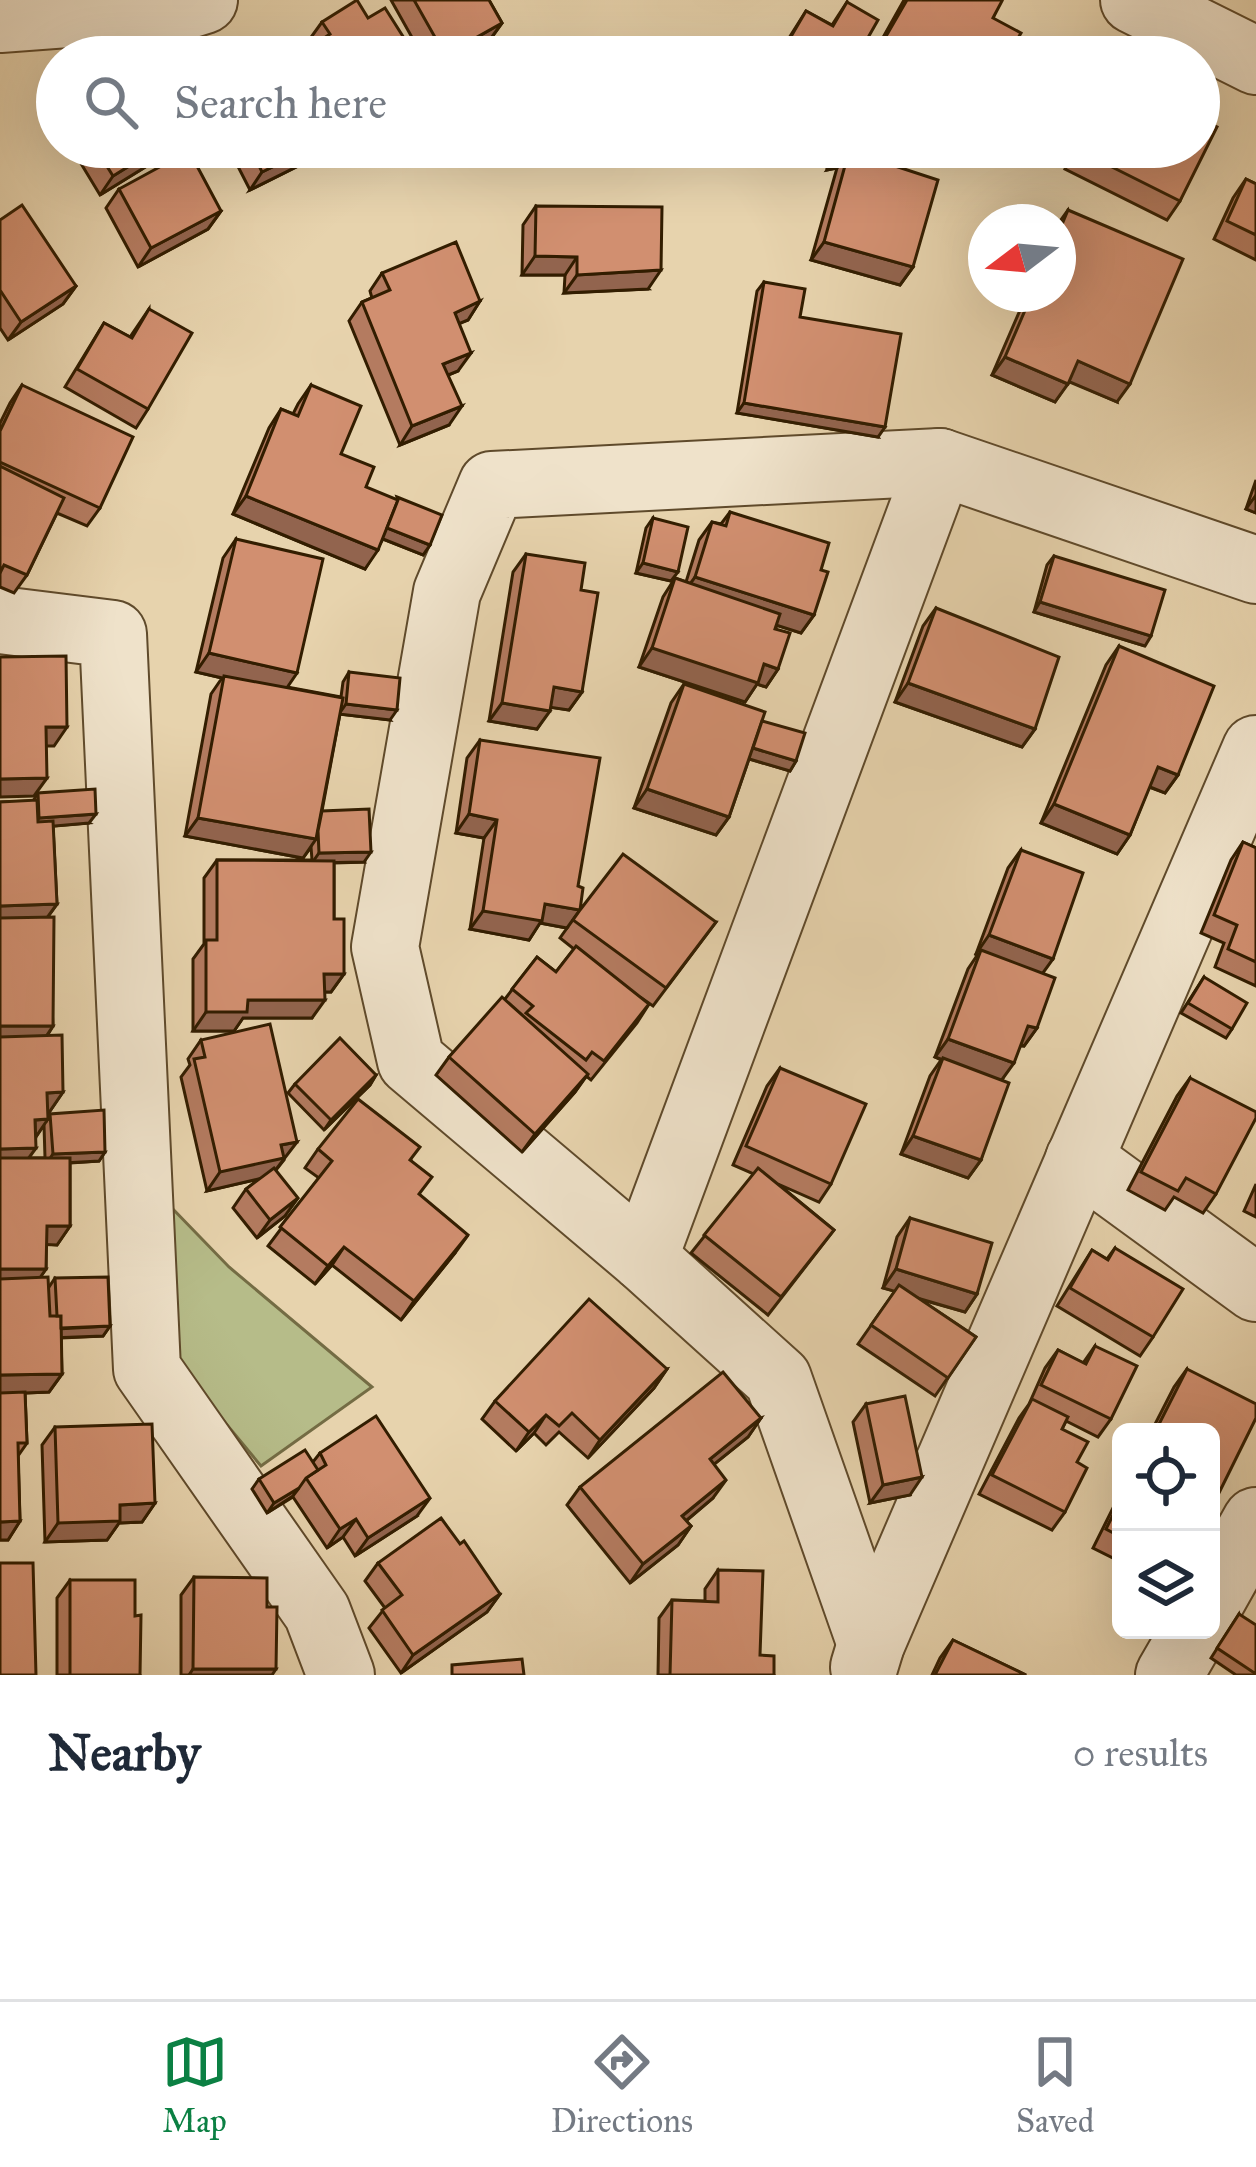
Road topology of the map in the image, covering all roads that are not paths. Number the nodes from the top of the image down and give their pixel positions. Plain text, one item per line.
1 (204, 0) edge
2 (1134, 0) edge
3 (0, 19) edge
4 (1206, 36) edge
5 (1220, 43) edge
6 (1256, 61) edge
7 (940, 462) junction
8 (1256, 570) edge
9 (0, 620) edge
10 (1256, 749) edge
11 (1079, 1159) junction
12 (644, 1258) junction
13 (1256, 1288) edge
14 (1256, 1522) edge
15 (1220, 1585) edge
16 (1190, 1639) edge
17 (866, 1659) edge
18 (341, 1675) edge
19 (1169, 1675) edge

1 - 3 street
2 - 4 street
5 - 6 street
7 - 8 street
7 - 12 street
7 - 12 street
9 - 18 street
10 - 11 street
11 - 13 street
11 - 17 street
12 - 17 street
14 - 15 street
16 - 19 street

